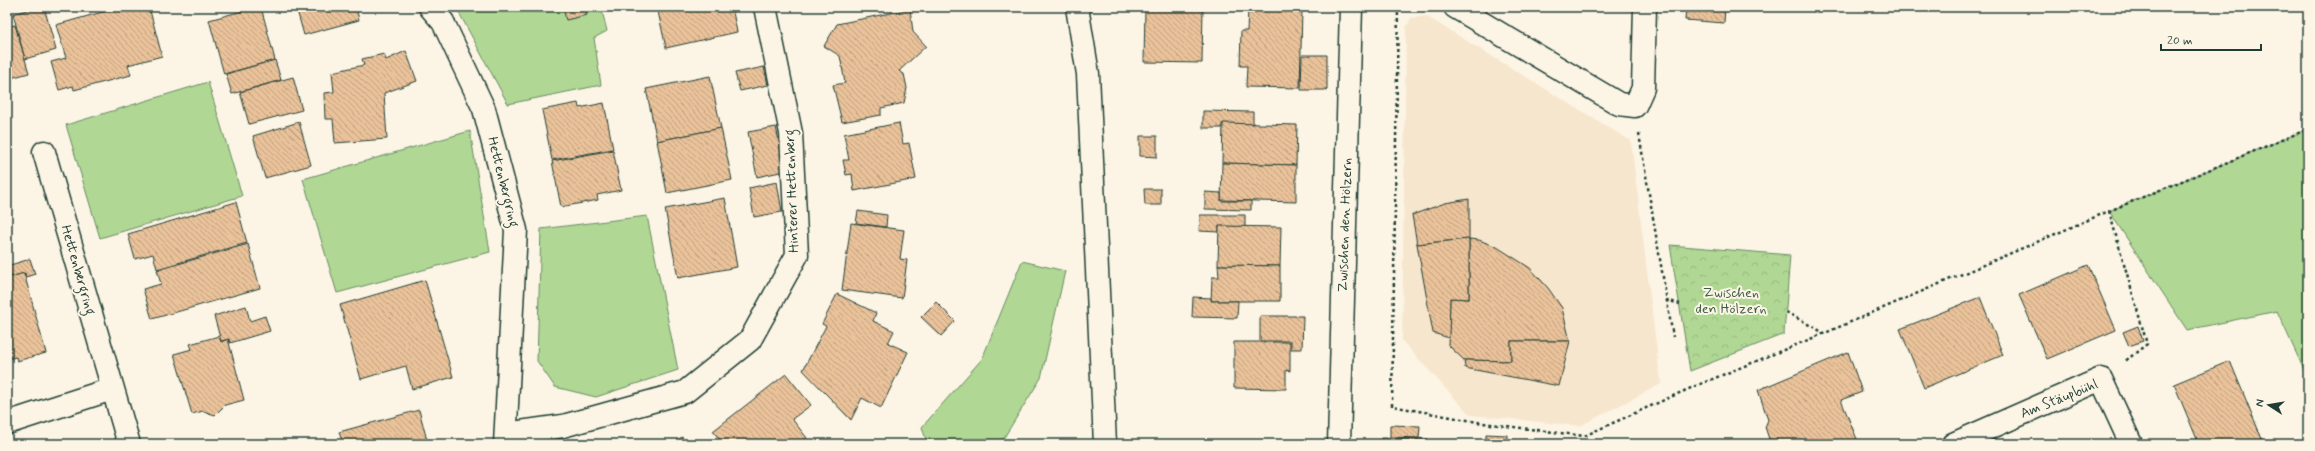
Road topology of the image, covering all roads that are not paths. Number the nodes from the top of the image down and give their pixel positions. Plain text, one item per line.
1 (430, 7) edge
2 (764, 7) edge
3 (1077, 7) edge
4 (1351, 7) edge
5 (1455, 7) edge
6 (1645, 7) edge
7 (44, 152) dead end
8 (112, 389) junction
9 (7, 423) edge
10 (506, 439) edge
11 (129, 444) edge
12 (1105, 444) edge
13 (1340, 444) edge
14 (1953, 444) edge
15 (2131, 444) edge

1 - 10 street, Hettenbergring
2 - 10 street, Hinterer Hettenberg
3 - 12 street
4 - 13 street, Zwischen den Hölzern
5 - 6 street
7 - 8 street, Hettenbergring
8 - 9 street
8 - 11 street, Hettenbergring
14 - 15 street, Am Stäupbühl

